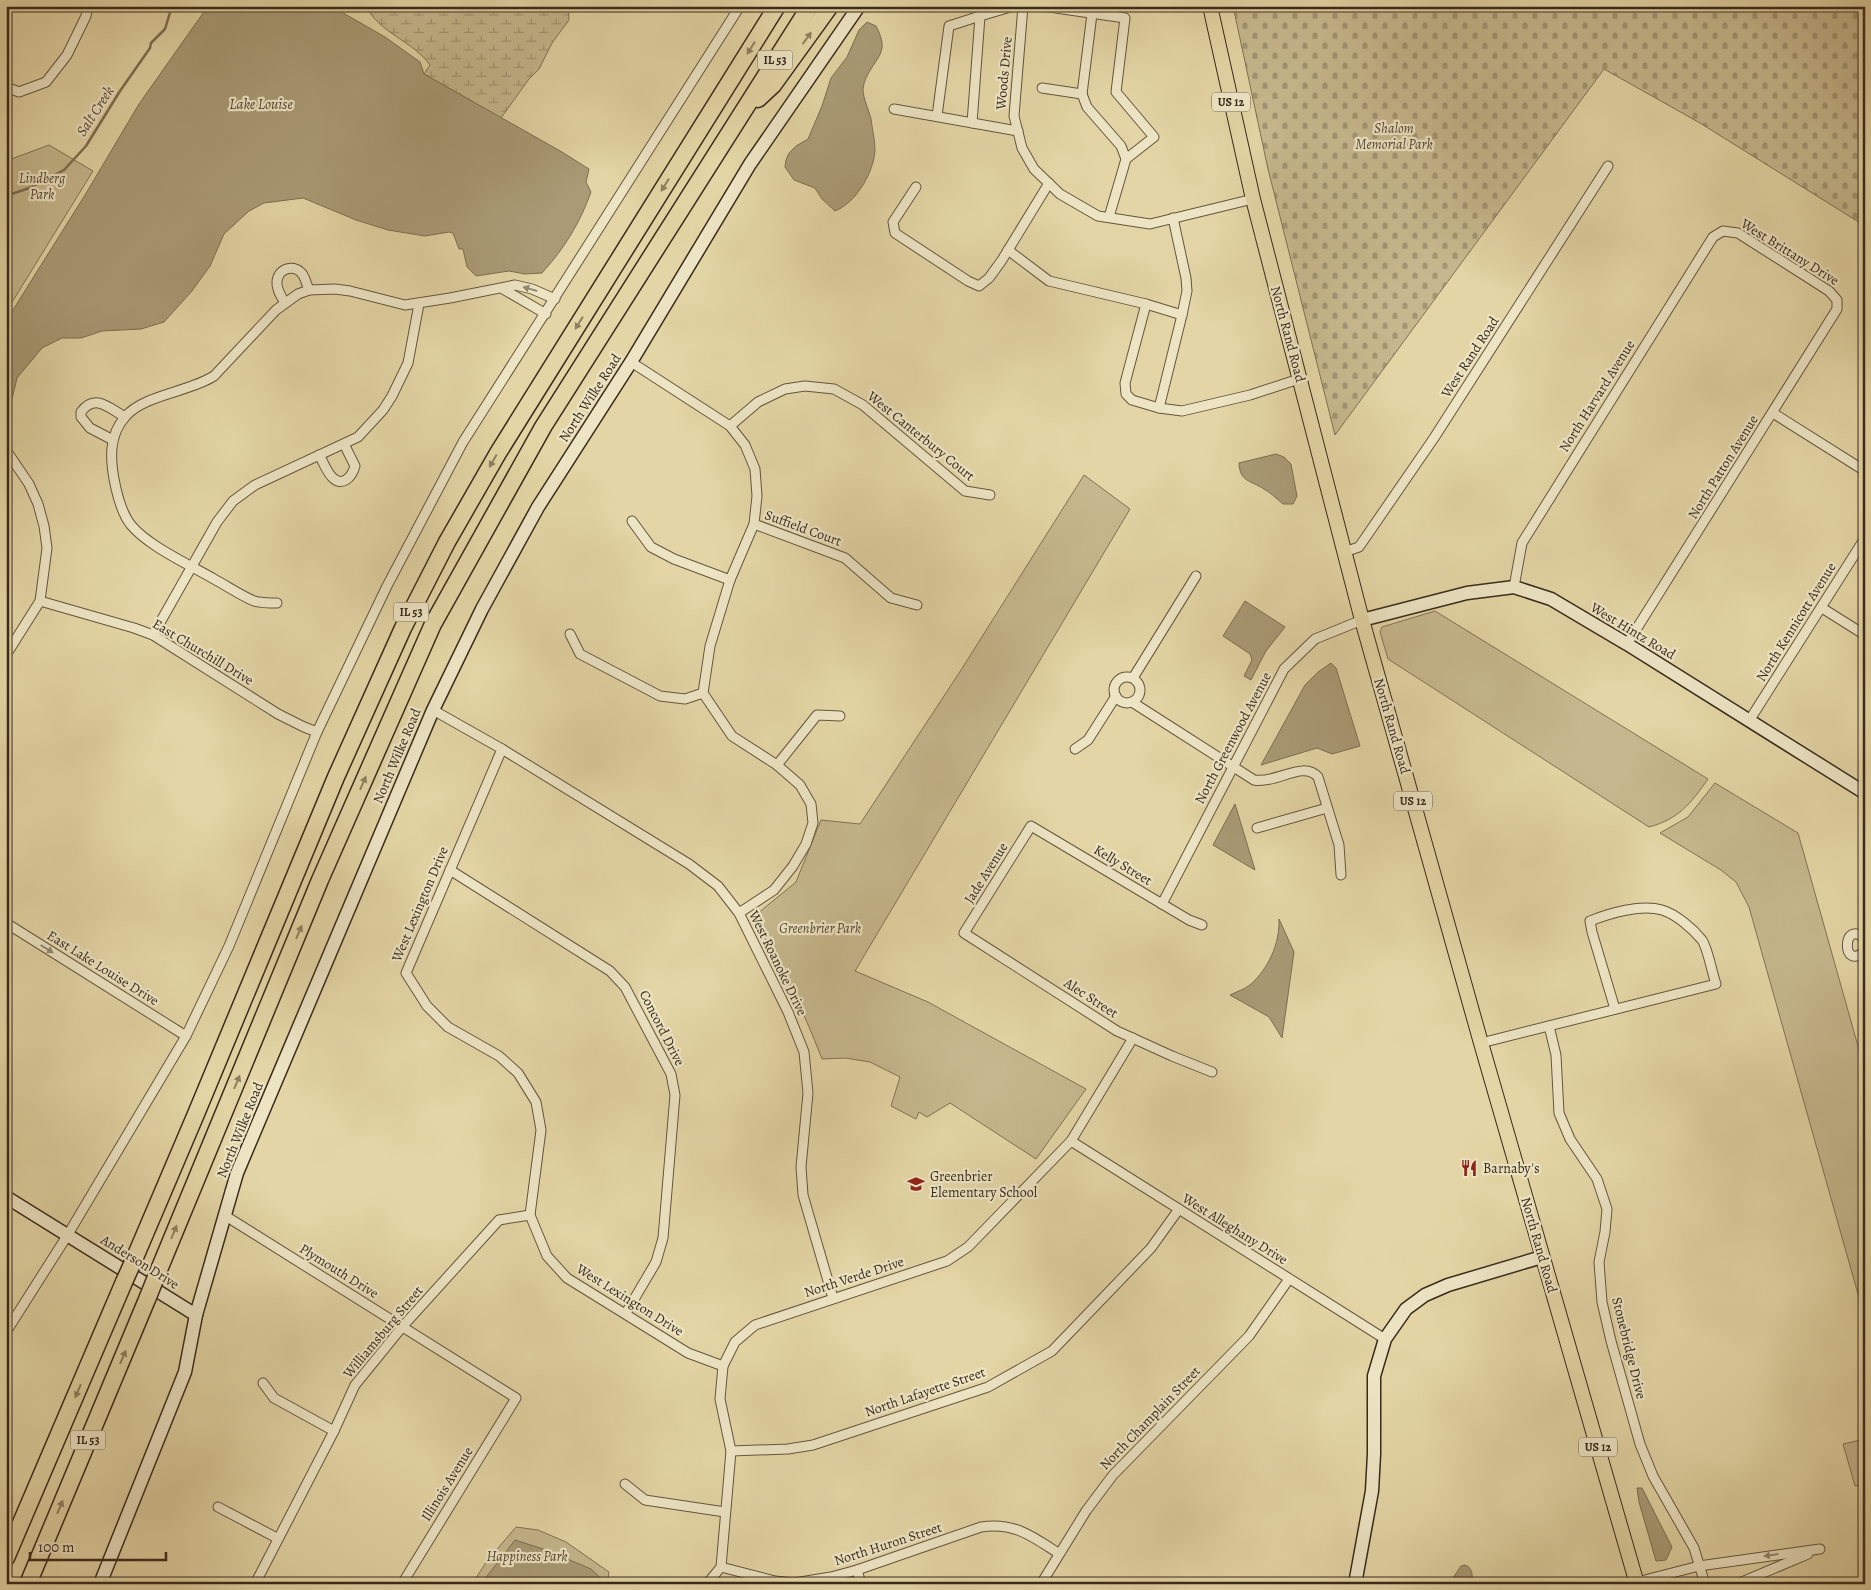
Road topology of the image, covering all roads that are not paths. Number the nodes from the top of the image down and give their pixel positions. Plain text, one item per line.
1 (88, 6) edge
2 (740, 6) edge
3 (777, 6) edge
4 (810, 6) edge
5 (830, 6) edge
6 (859, 6) edge
7 (1014, 6) edge
8 (1023, 6) edge
9 (1042, 6) edge
10 (1210, 6) edge
11 (1092, 14) junction
12 (980, 16) junction
13 (6, 87) edge
14 (1042, 88) dead end
15 (1082, 94) junction
16 (894, 109) dead end
17 (741, 114) junction
18 (937, 116) junction
19 (972, 123) junction
20 (1018, 130) junction
21 (1126, 159) junction
22 (1608, 166) dead end
23 (1049, 183) junction
24 (916, 187) dead end
25 (1253, 199) junction
26 (1110, 217) junction
27 (1173, 218) junction
28 (1724, 231) joint
29 (1008, 250) junction
30 (503, 289) junction
31 (309, 290) junction
32 (555, 299) junction
33 (285, 303) junction
34 (1838, 303) joint
35 (418, 304) junction
36 (1146, 304) junction
37 (546, 314) junction
38 (1182, 315) junction
39 (631, 362) junction
40 (1300, 379) junction
41 (1159, 408) junction
42 (1773, 414) junction
43 (125, 417) junction
44 (730, 426) junction
45 (113, 440) junction
46 (344, 444) junction
47 (6, 450) edge
48 (319, 455) junction
49 (1865, 471) edge
50 (990, 495) dead end
51 (632, 521) dead end
52 (754, 524) junction
53 (1865, 538) edge
54 (1344, 552) junction
55 (192, 567) junction
56 (1196, 576) dead end
57 (730, 580) junction
58 (1514, 587) junction
59 (40, 601) junction
60 (277, 603) dead end
61 (917, 605) dead end
62 (1822, 608) junction
63 (1362, 620) junction
64 (570, 634) dead end
65 (1865, 634) edge
66 (153, 635) junction
67 (1627, 644) junction
68 (6, 655) edge
69 (1133, 678) junction
70 (703, 693) junction
71 (1116, 696) junction
72 (1132, 702) junction
73 (433, 710) junction
74 (840, 716) dead end
75 (1749, 721) junction
76 (317, 732) junction
77 (1075, 748) dead end
78 (502, 749) junction
79 (777, 765) junction
80 (1232, 768) junction
81 (1865, 793) edge
82 (1327, 808) junction
83 (1031, 826) joint
84 (1257, 828) dead end
85 (450, 870) junction
86 (1341, 875) dead end
87 (1162, 904) junction
88 (739, 913) junction
89 (6, 923) edge
90 (1202, 926) dead end
91 (964, 933) joint
92 (1865, 939) edge
93 (1864, 953) edge
94 (1614, 1009) junction
95 (1549, 1026) junction
96 (186, 1036) junction
97 (1133, 1038) junction
98 (1481, 1043) junction
99 (1212, 1072) dead end
100 (1071, 1141) junction
101 (6, 1197) edge
102 (1179, 1210) junction
103 (224, 1215) junction
104 (530, 1215) junction
105 (67, 1236) junction
106 (1542, 1257) junction
107 (1290, 1280) junction
108 (833, 1298) junction
109 (626, 1313) junction
110 (196, 1315) junction
111 (403, 1326) junction
112 (6, 1332) edge
113 (1385, 1339) junction
114 (723, 1366) junction
115 (263, 1383) dead end
116 (516, 1398) joint
117 (334, 1431) junction
118 (731, 1451) junction
119 (625, 1484) dead end
120 (218, 1507) dead end
121 (725, 1512) junction
122 (277, 1538) junction
123 (1058, 1553) junction
124 (6, 1558) edge
125 (1699, 1566) junction
126 (721, 1567) junction
127 (857, 1570) junction
128 (831, 1581) edge
129 (29, 1582) edge
130 (1637, 1583) edge
131 (100, 1584) edge
132 (255, 1584) edge
133 (402, 1584) edge
134 (707, 1584) edge
135 (862, 1584) edge
136 (1041, 1584) edge
137 (1355, 1584) edge
138 (1705, 1584) edge
139 (1737, 1584) edge

1 - 13 street
2 - 32 street
3 -> 124 highway, IL 53, bridge
4 - 17 highway, IL 53
17 -> 5 highway
6 - 39 street, North Wilke Road
7 - 12 street
8 - 20 street, Woods Drive
9 - 11 street
10 - 25 main road, North Rand Road / US 12
11 - 15 street
11 - 21 street
12 - 18 street
12 - 19 street
14 - 15 street
15 - 21 street
16 - 18 street
129 -> 17 highway, IL 53, bridge
18 - 19 street
19 - 20 street
20 - 23 street, Woods Drive
21 - 26 street
22 - 54 street, West Rand Road
23 - 26 street, Woods Drive
23 - 29 street
24 - 29 street
25 - 27 street, Woods Drive
25 - 40 main road, North Rand Road / US 12
26 - 27 street, Woods Drive
27 - 38 street
28 - 34 street, West Brittany Drive
28 - 58 street, North Harvard Avenue
29 - 36 street
32 -> 30 street
30 - 35 street
30 - 37 street
31 - 33 street
31 - 33 street
31 - 35 street
32 - 37 street
33 - 43 street
34 - 42 street, North Patton Avenue
35 - 46 street
36 - 38 street
36 - 41 street
37 - 76 street
38 - 41 street
39 - 44 street
39 - 73 street, North Wilke Road
40 - 41 street
40 - 54 main road, North Rand Road / US 12
42 - 49 street
42 - 67 street, North Patton Avenue
43 - 45 street
43 - 45 street
44 - 50 street, West Canterbury Court
44 - 52 street
45 - 55 street
46 - 48 street
46 - 48 street
47 - 59 street
48 - 55 street
51 - 57 street
52 - 57 street
52 - 61 street, Suffield Court
53 - 62 street, North Kennicott Avenue
54 - 63 main road, North Rand Road / US 12
55 - 60 street
55 - 66 street
56 - 69 street
57 - 70 street
58 - 63 street, West Hintz Road
58 - 67 street, West Hintz Road
59 - 66 street, East Churchill Drive
59 - 68 street
62 - 65 street
62 - 75 street, North Kennicott Avenue
63 - 80 street, North Greenwood Avenue
63 - 98 main road, North Rand Road / US 12
64 - 70 street
66 - 76 street, East Churchill Drive
67 - 75 street, West Hintz Road
69 - 71 street
69 - 72 street
70 - 79 street
71 - 72 street
71 - 77 street
72 - 80 street
73 - 78 street, West Roanoke Drive
73 - 103 street, North Wilke Road
74 - 79 street
75 - 81 street, West Hintz Road
76 - 96 street
78 - 85 street, West Lexington Drive
78 - 88 street, West Roanoke Drive
79 - 88 street
80 - 82 street
80 - 87 street, North Greenwood Avenue
82 - 84 street
82 - 86 street
83 - 87 street, Kelly Street
83 - 91 street, Jade Avenue
85 - 104 street, West Lexington Drive
85 - 109 street, Concord Drive
87 - 90 street, Kelly Street
88 - 108 street, West Roanoke Drive
89 -> 96 street, East Lake Louise Drive
91 - 97 street, Alec Street
92 - 93 street
94 - 94 street
94 - 95 street
95 - 98 street
95 - 125 street, Stonebridge Drive
96 - 105 street
97 - 99 street, Alec Street
97 - 100 street, North Verde Drive
98 - 106 main road, North Rand Road / US 12
100 - 102 street, West Alleghany Drive
100 - 108 street, North Verde Drive
101 - 105 street, Anderson Drive
102 - 107 street, West Alleghany Drive
102 - 118 street, North Lafayette Street
103 - 110 street, North Wilke Road
103 - 111 street, Plymouth Drive
104 - 109 street, West Lexington Drive
104 - 111 street, Williamsburg Street
105 - 110 street, Anderson Drive
105 - 112 street
106 - 113 street
106 - 130 main road, North Rand Road / US 12
107 - 113 street, West Alleghany Drive
107 - 123 street, North Champlain Street
108 - 114 street, North Verde Drive
109 - 114 street, West Lexington Drive
110 - 131 street, North Wilke Road
111 - 116 street, Plymouth Drive
111 - 117 street, Williamsburg Street
113 - 137 street
114 - 118 street, North Verde Drive
115 - 117 street
116 - 133 street, Illinois Avenue
117 - 122 street, Williamsburg Street
118 - 121 street, North Verde Drive
119 - 121 street
120 - 122 street
121 - 126 street, North Verde Drive
122 - 132 street, Williamsburg Street
123 - 127 street, North Huron Street
123 - 136 street, North Champlain Street
125 - 130 street
125 - 138 street, Stonebridge Drive
139 -> 125 street
126 - 128 street, North Huron Street
126 - 134 street
127 - 128 street, North Huron Street
127 - 135 street

